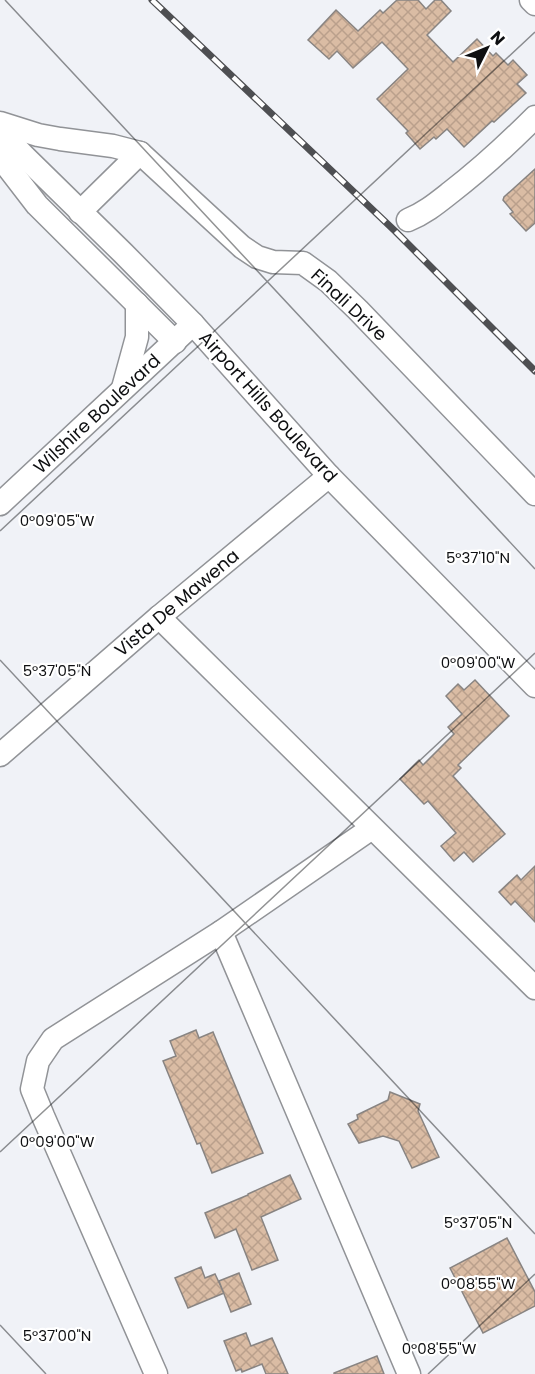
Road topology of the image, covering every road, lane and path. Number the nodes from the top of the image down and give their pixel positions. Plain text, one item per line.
1 (531, 0) edge
2 (535, 4) edge
3 (535, 117) edge
4 (0, 123) edge
5 (0, 131) edge
6 (140, 153) junction
7 (0, 157) edge
8 (81, 212) junction
9 (408, 220) dead end
10 (137, 304) junction
11 (193, 324) junction
12 (175, 342) junction
13 (122, 389) junction
14 (329, 476) junction
15 (535, 494) edge
16 (0, 504) edge
17 (159, 617) junction
18 (535, 686) edge
19 (0, 755) edge
20 (372, 828) junction
21 (221, 932) junction
22 (535, 988) edge
23 (156, 1374) edge
24 (409, 1374) edge

1 - 2 street
3 - 9 street
4 - 6 street
5 - 8 street, Airport Hills Boulevard
6 - 8 street
6 - 15 street, Finali Drive
7 - 10 street
8 - 11 street, Airport Hills Boulevard
10 - 12 street
10 - 13 street
11 - 12 street, Wilshire Boulevard
11 - 14 street, Airport Hills Boulevard
12 - 13 street, Wilshire Boulevard
13 - 16 street, Wilshire Boulevard
14 - 17 street, Vista De Mawena
14 - 18 street, Airport Hills Boulevard
17 - 19 street, Vista De Mawena
17 - 20 street
20 - 21 street
20 - 22 street
21 - 23 street
21 - 24 street

